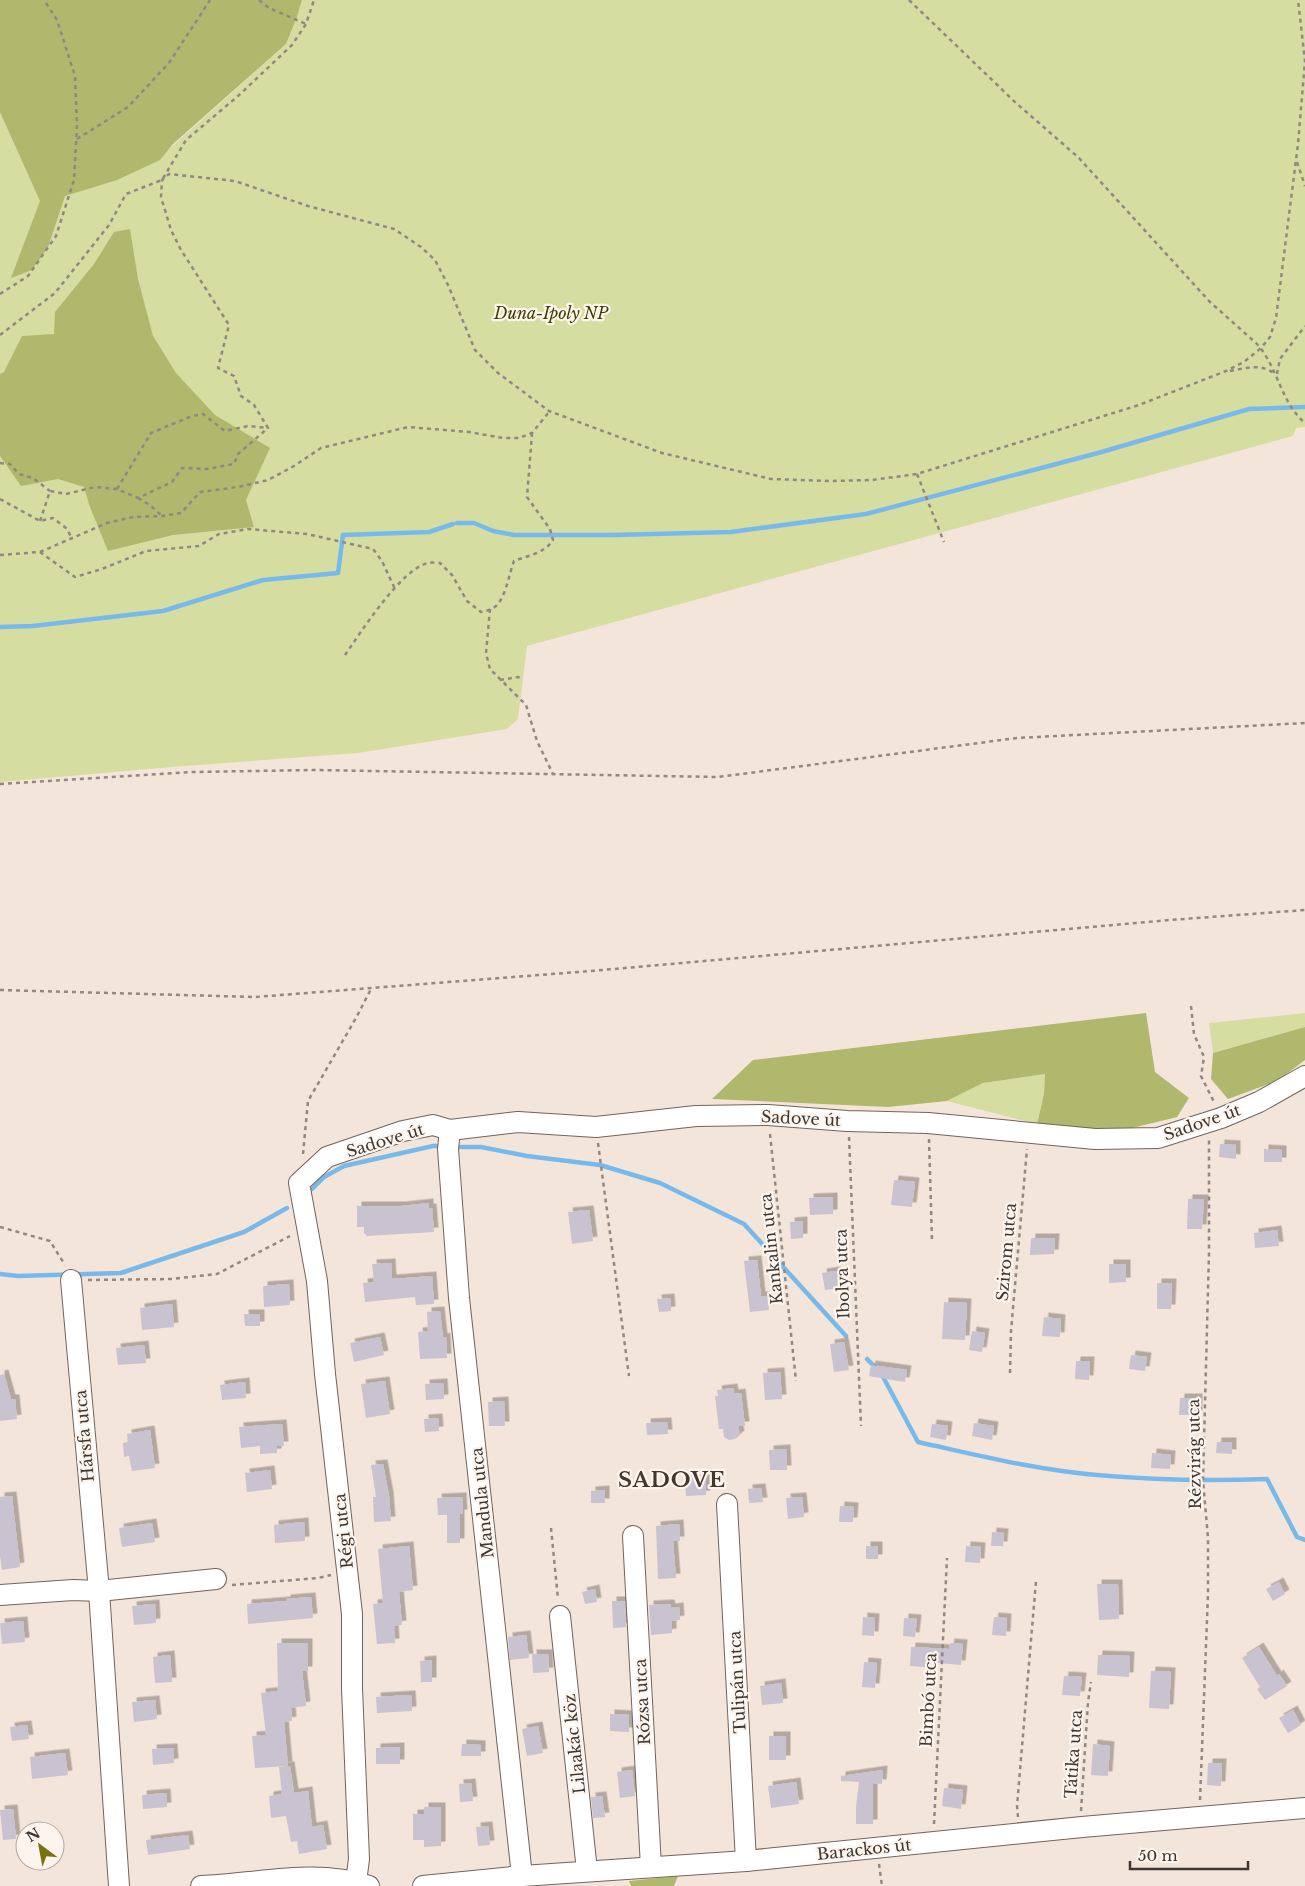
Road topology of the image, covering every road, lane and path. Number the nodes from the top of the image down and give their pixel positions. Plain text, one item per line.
1 (44, 0) edge
2 (210, 0) edge
3 (259, 0) edge
4 (314, 0) edge
5 (909, 0) edge
6 (1298, 0) edge
7 (306, 24) junction
8 (77, 139) junction
9 (1296, 160) junction
10 (162, 180) junction
11 (1305, 186) edge
12 (0, 294) edge
13 (1305, 326) edge
14 (0, 335) edge
15 (1261, 348) junction
16 (1226, 371) junction
17 (1277, 375) junction
18 (549, 411) junction
19 (1305, 423) edge
20 (268, 428) junction
21 (532, 433) junction
22 (0, 463) edge
23 (917, 474) junction
24 (116, 489) junction
25 (50, 490) junction
26 (138, 498) junction
27 (0, 499) edge
28 (162, 516) junction
29 (40, 521) junction
30 (72, 538) junction
31 (944, 542) dead end
32 (40, 552) junction
33 (0, 555) edge
34 (395, 589) junction
35 (490, 609) junction
36 (345, 654) dead end
37 (522, 679) dead end
38 (500, 680) junction
39 (1305, 723) edge
40 (553, 774) junction
41 (0, 784) edge
42 (1305, 910) edge
43 (371, 988) junction
44 (0, 990) edge
45 (1190, 1006) dead end
46 (1305, 1076) edge
47 (768, 1115) junction
48 (1216, 1120) junction
49 (848, 1121) junction
50 (928, 1123) junction
51 (596, 1126) junction
52 (450, 1130) junction
53 (1028, 1133) junction
54 (302, 1156) dead end
55 (300, 1183) joint
56 (0, 1227) edge
57 (306, 1228) junction
58 (932, 1241) dead end
59 (71, 1280) junction
60 (1010, 1373) dead end
61 (628, 1376) dead end
62 (796, 1381) dead end
63 (860, 1426) dead end
64 (727, 1504) dead end
65 (550, 1528) dead end
66 (633, 1536) dead end
67 (947, 1558) dead end
68 (348, 1572) junction
69 (216, 1579) joint
70 (1036, 1580) dead end
71 (99, 1591) junction
72 (0, 1595) edge
73 (560, 1616) joint
74 (1091, 1682) dead end
75 (1305, 1808) edge
76 (1199, 1817) junction
77 (1082, 1827) junction
78 (1021, 1833) junction
79 (936, 1842) junction
80 (746, 1861) junction
81 (651, 1867) junction
82 (587, 1871) junction
83 (522, 1876) junction
84 (362, 1884) edge
85 (119, 1886) edge
86 (201, 1886) edge
87 (423, 1886) edge

1 - 8 path
2 - 8 path
3 - 7 path
4 - 7 path
5 - 15 path
6 - 9 path
7 - 10 path
8 - 12 path
9 - 11 path
9 - 15 path
10 - 14 path
10 - 18 path
10 - 20 path
13 - 17 path
15 - 16 path
15 - 17 path
16 - 17 path
16 - 23 path
17 - 19 path
18 - 21 path
18 - 23 path
20 - 24 path
20 - 26 path
21 - 28 path
21 - 35 path
22 - 25 path
23 - 31 path
24 - 25 path
24 - 26 path
25 - 29 path
26 - 28 path
27 - 29 path
28 - 30 path
29 - 30 path
30 - 32 path
32 - 33 path
32 - 34 path
34 - 35 path
34 - 36 path
35 - 38 path
37 - 38 path
38 - 40 path
39 - 40 path
40 - 41 path
42 - 43 path
43 - 44 path
43 - 54 path
45 - 48 path
46 - 48 street, Sadove út
47 - 49 street, Sadove út
47 - 51 street, Sadove út
47 - 62 path, Kankalin utca
48 - 53 street, Sadove út
48 - 76 path, Rézvirág utca
49 - 50 street, Sadove út
49 - 63 path, Ibolya utca
50 - 53 street, Sadove út
50 - 58 path
51 - 52 street, Sadove út
51 - 61 path
52 - 55 street, Sadove út
52 - 83 street, Mandula utca
53 - 60 path, Szirom utca
55 - 57 street, Régi utca
56 - 59 path
57 - 59 path
57 - 68 street, Régi utca
59 - 71 street, Hársfa utca
64 - 80 street, Tulipán utca
65 - 73 path
66 - 81 street, Rózsa utca
67 - 79 path, Bimbó utca
68 - 69 path
68 - 84 street, Régi utca
69 - 71 street
70 - 78 path
71 - 72 street
71 - 85 street, Hársfa utca
73 - 82 street, Lilaakác köz
74 - 77 path, Tátika utca
75 - 76 street, Barackos út
76 - 77 street, Barackos út
77 - 78 street, Barackos út
78 - 79 street, Barackos út
79 - 80 street, Barackos út
80 - 81 street, Barackos út
81 - 82 street, Barackos út
82 - 83 street, Barackos út
83 - 87 street, Barackos út
84 - 86 street

